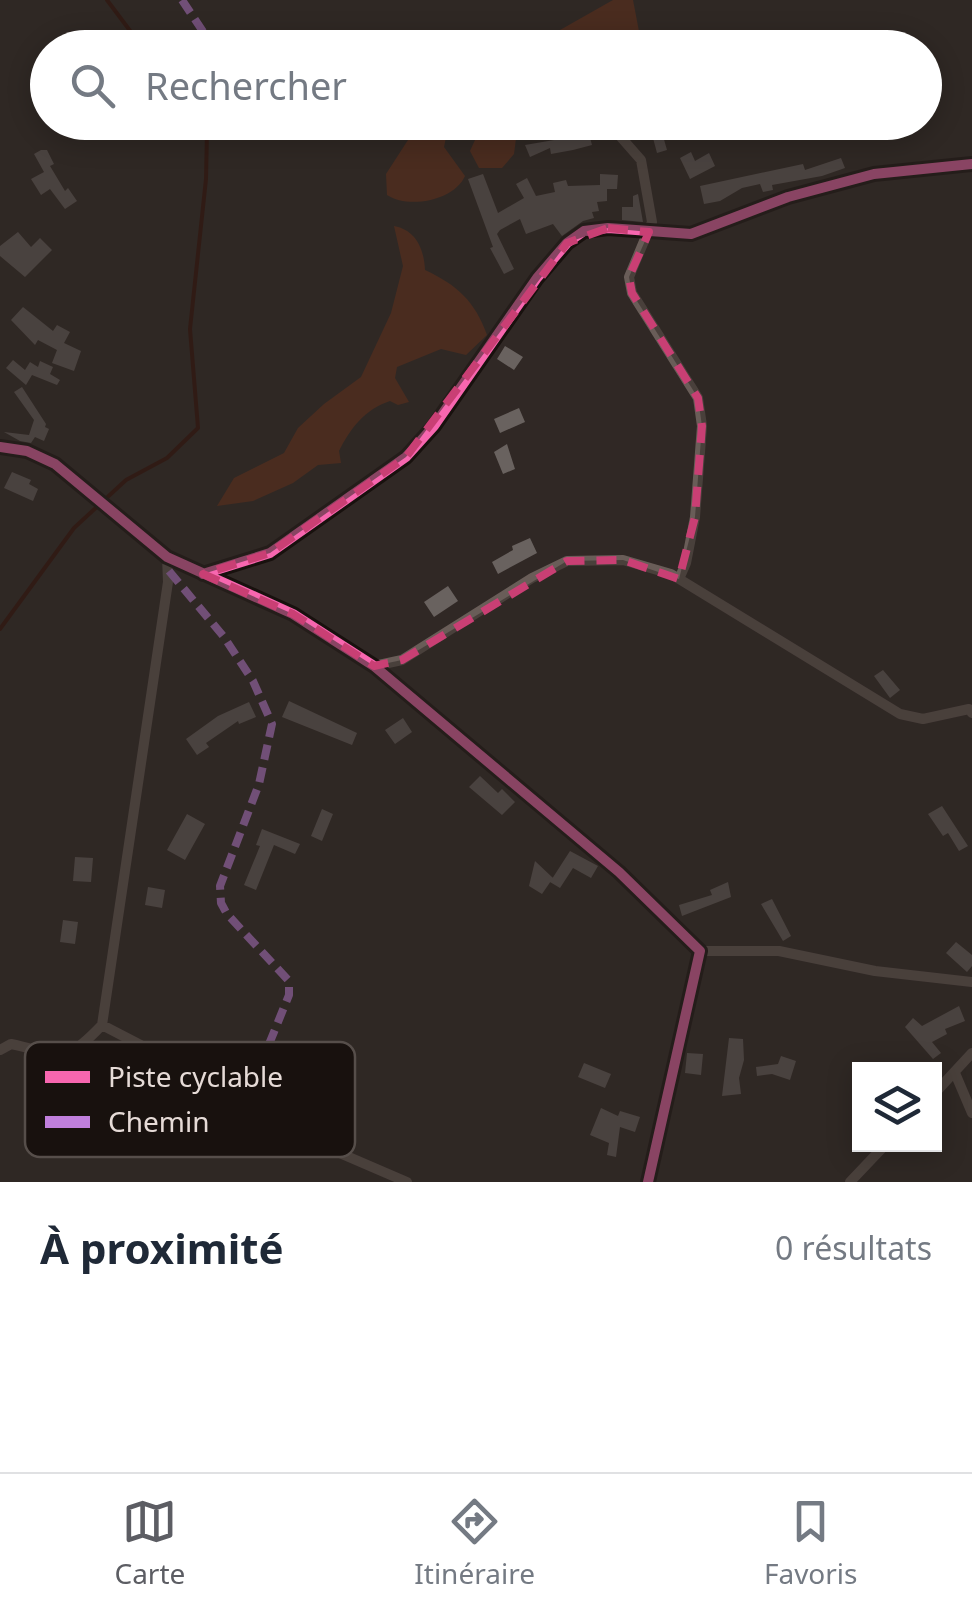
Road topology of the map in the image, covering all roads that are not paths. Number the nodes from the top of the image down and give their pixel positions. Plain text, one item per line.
1 (624, 140) edge
2 (972, 164) edge
3 (649, 232) junction
4 (0, 447) edge
5 (167, 557) junction
6 (203, 574) junction
7 (679, 579) junction
8 (374, 666) junction
9 (972, 713) edge
10 (700, 951) junction
11 (972, 982) edge
12 (102, 1025) junction
13 (86, 1042) edge
14 (135, 1042) edge
15 (25, 1047) edge
16 (0, 1050) edge
17 (972, 1054) edge
18 (954, 1072) junction
19 (942, 1085) edge
20 (972, 1114) edge
21 (878, 1152) edge
22 (349, 1157) edge
23 (407, 1182) edge
24 (648, 1182) edge
25 (850, 1182) edge

1 - 3 street
2 - 3 street
3 - 6 street
3 - 7 street
4 - 5 street
5 - 6 street
5 - 12 street
6 - 8 street
7 - 8 street
7 - 9 street
8 - 10 street
10 - 11 street
10 - 24 street
12 - 13 street
12 - 14 street
15 - 16 street
17 - 18 street
18 - 19 street
18 - 20 street
21 - 25 street
22 - 23 street

